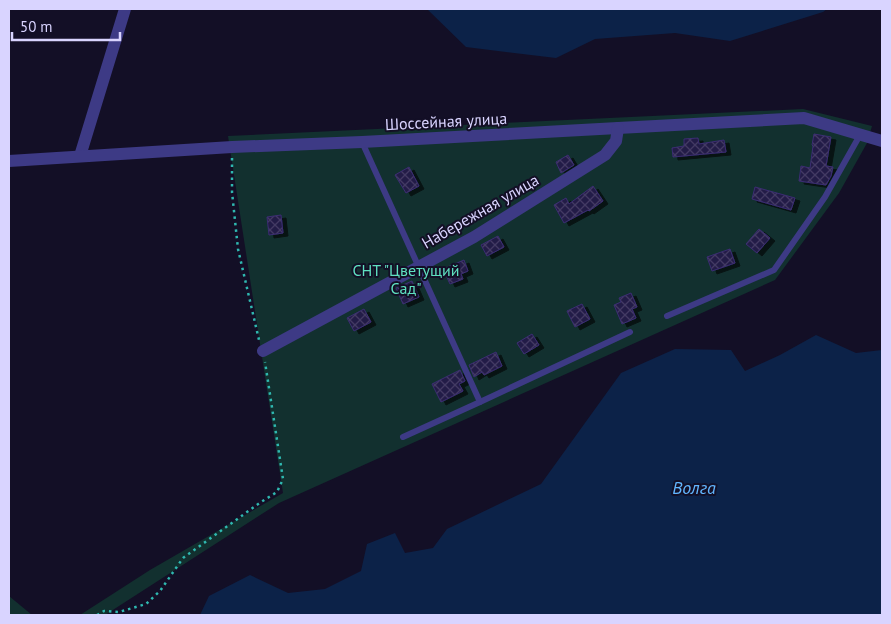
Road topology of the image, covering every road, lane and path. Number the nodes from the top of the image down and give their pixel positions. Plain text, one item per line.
1 (125, 9) edge
2 (618, 128) junction
3 (860, 135) junction
4 (882, 141) edge
5 (362, 142) junction
6 (232, 147) junction
7 (80, 156) junction
8 (9, 161) edge
9 (418, 267) junction
10 (667, 316) dead end
11 (630, 332) dead end
12 (263, 351) junction
13 (480, 402) junction
14 (403, 437) dead end
15 (97, 615) edge

1 - 7 street
2 - 3 street, Шоссейная улица
2 - 5 street, Шоссейная улица
2 - 9 street, Набережная улица
3 - 4 street, Шоссейная улица
3 - 10 lane
5 - 6 street, Шоссейная улица
5 - 9 lane
6 - 7 street, Шоссейная улица
6 - 12 path
7 - 8 street, Шоссейная улица
9 - 12 street, Набережная улица
9 - 13 lane
11 - 13 lane
12 - 15 path
13 - 14 lane

